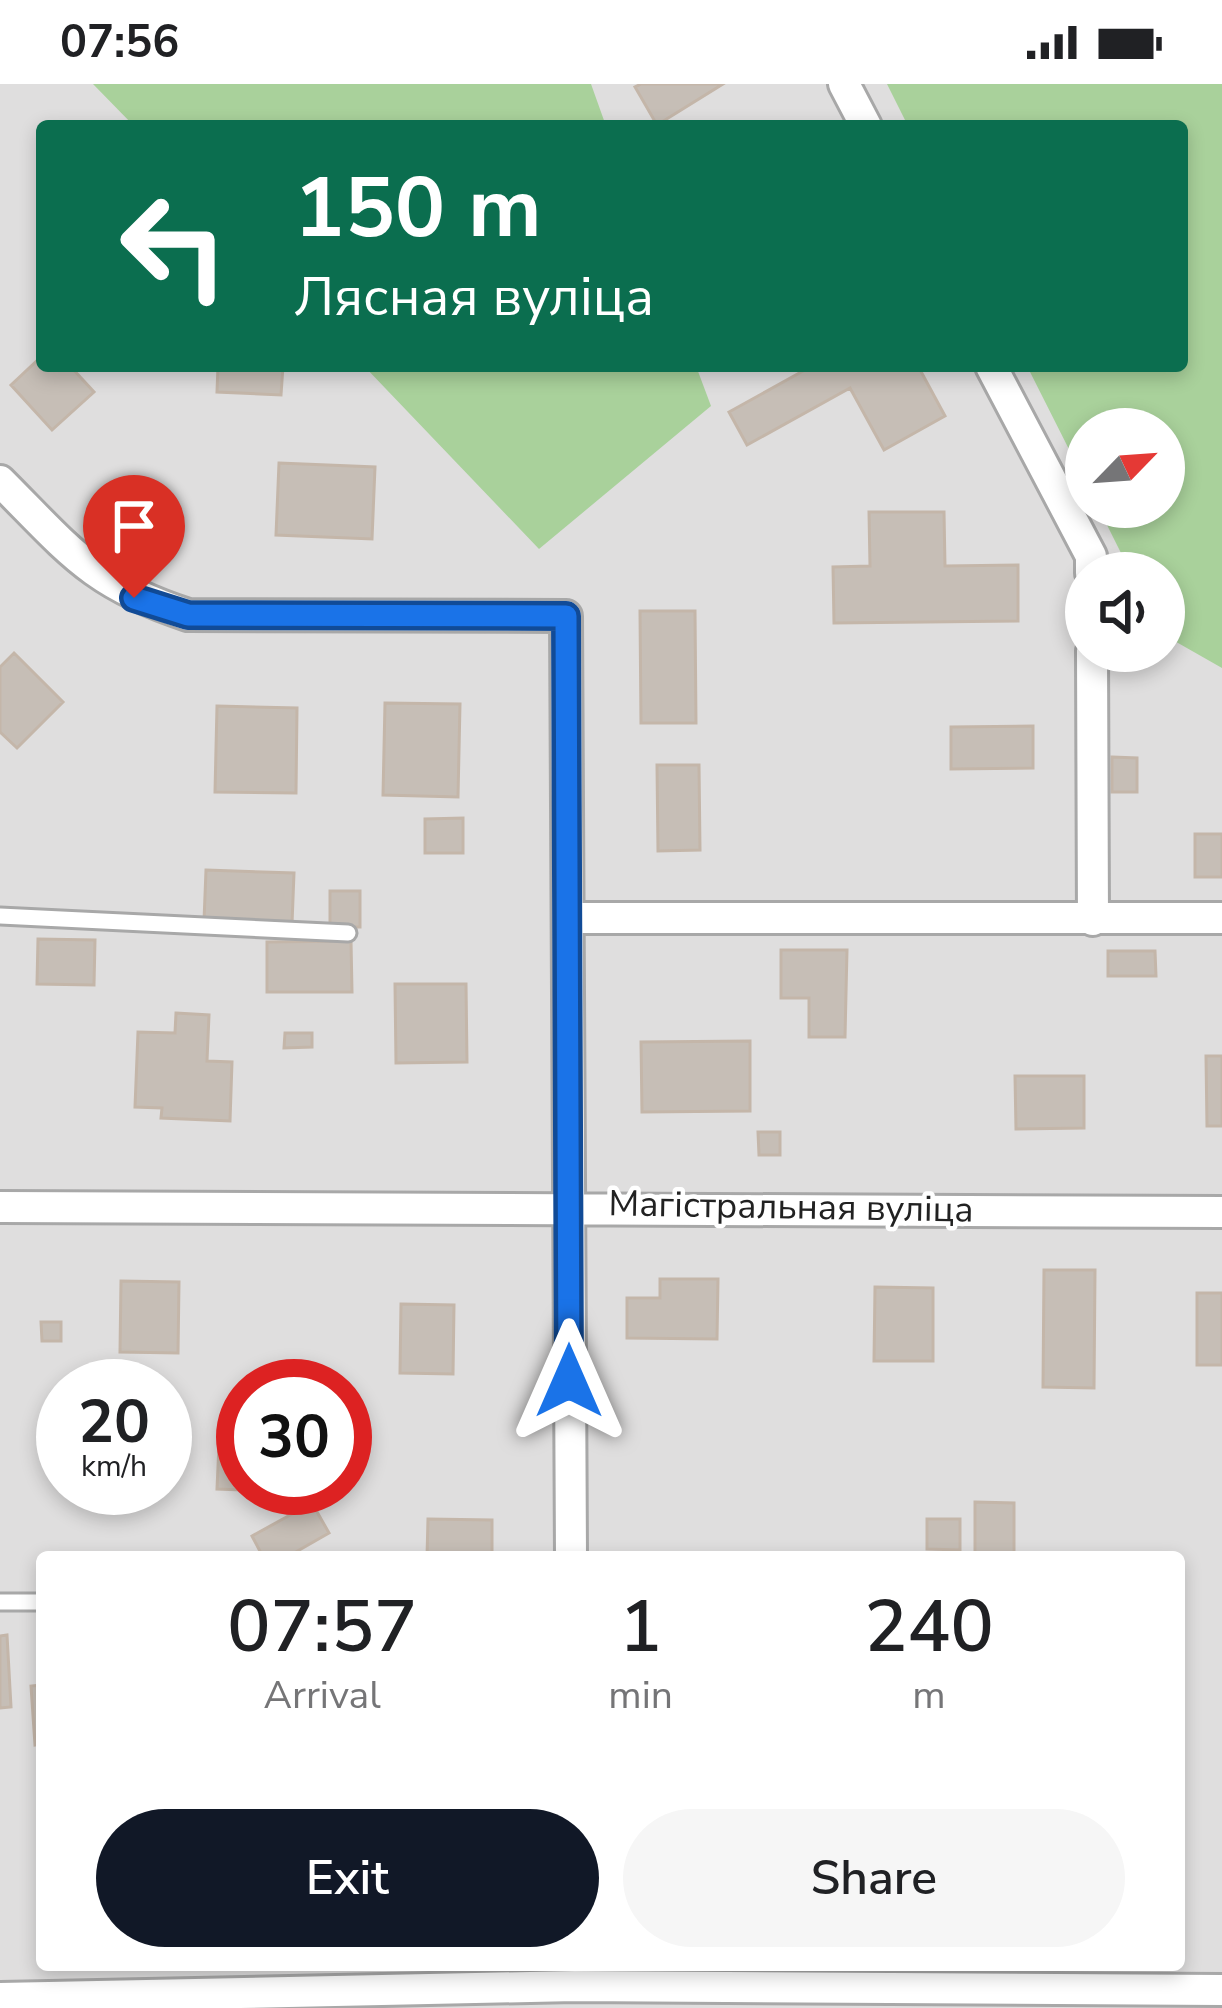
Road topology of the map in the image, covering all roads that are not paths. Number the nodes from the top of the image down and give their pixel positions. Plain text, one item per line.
1 (844, 84) edge
2 (863, 120) edge
3 (995, 372) edge
4 (0, 481) edge
5 (1089, 552) edge
6 (1092, 672) edge
7 (0, 916) edge
8 (570, 918) junction
9 (1222, 918) edge
10 (1093, 920) junction
11 (349, 933) dead end
12 (567, 1205) junction
13 (0, 1208) edge
14 (1222, 1212) edge
15 (571, 1551) edge
16 (0, 1602) edge
17 (36, 1602) edge
18 (575, 1975) edge
19 (1222, 1990) edge
20 (0, 1998) edge
21 (400, 1999) edge
22 (237, 2002) edge
23 (543, 2008) edge

1 - 2 street
3 - 5 street
4 - 8 street
6 - 10 street
7 - 11 lane
8 - 10 street
8 - 12 street
9 - 10 street
12 - 13 street, Магістральная вуліца
12 - 14 street, Магістральная вуліца
12 - 15 street
16 - 17 lane
18 - 19 street
18 - 21 street
18 - 23 street
20 - 22 street
21 - 22 street

